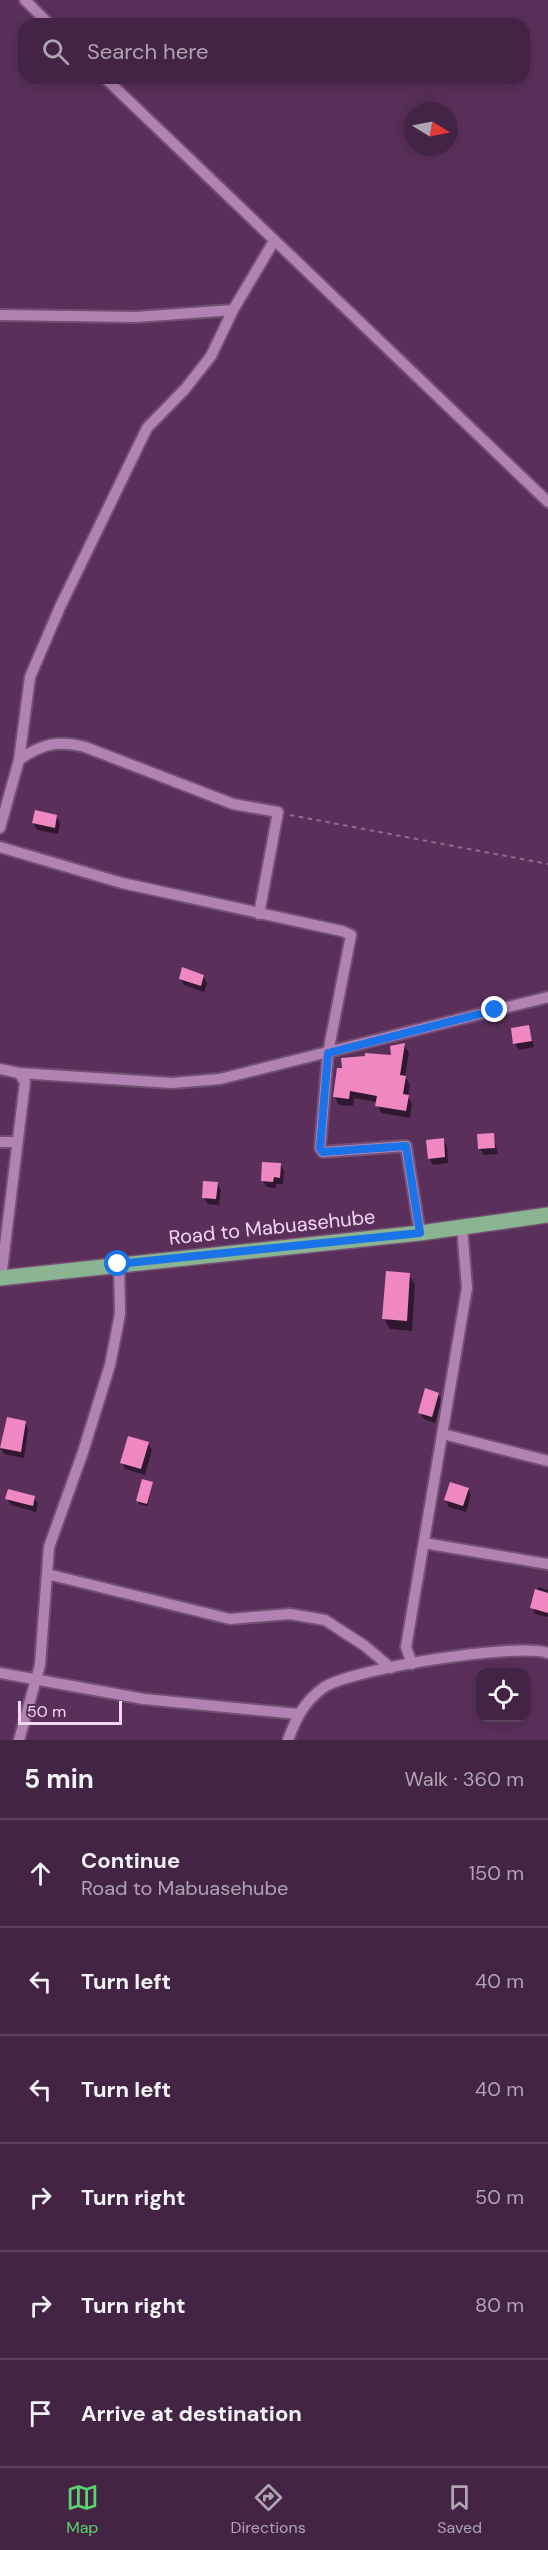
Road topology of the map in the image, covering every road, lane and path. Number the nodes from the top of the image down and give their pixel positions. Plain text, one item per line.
1 (25, 0) edge
2 (44, 18) edge
3 (111, 84) edge
4 (274, 241) junction
5 (234, 310) junction
6 (0, 315) edge
7 (548, 502) edge
8 (19, 760) junction
9 (278, 812) junction
10 (0, 828) edge
11 (0, 847) edge
12 (548, 864) edge
13 (259, 914) junction
14 (548, 997) edge
15 (328, 1053) junction
16 (0, 1069) edge
17 (19, 1073) junction
18 (0, 1142) edge
19 (17, 1142) junction
20 (548, 1215) edge
21 (462, 1227) junction
22 (420, 1233) junction
23 (118, 1264) junction
24 (1, 1278) edge
25 (443, 1434) junction
26 (548, 1461) edge
27 (424, 1543) junction
28 (548, 1564) edge
29 (47, 1574) junction
30 (548, 1653) edge
31 (412, 1664) junction
32 (391, 1668) junction
33 (0, 1673) edge
34 (36, 1680) junction
35 (298, 1714) junction
36 (19, 1740) edge
37 (288, 1740) edge

1 - 2 street
3 - 4 street
4 - 5 street
4 - 7 street
5 - 6 street
5 - 8 street
8 - 9 street
8 - 10 street
9 - 12 path
9 - 13 street
11 - 13 street
13 - 15 street
14 - 15 street
15 - 17 street
15 - 22 street
16 - 17 street
17 - 19 street
18 - 19 street
19 - 24 street
20 - 21 main road, Road to Mabuasehube
21 - 22 main road, Road to Mabuasehube
21 - 25 street
22 - 23 main road, Road to Mabuasehube
23 - 24 main road, Road to Mabuasehube
23 - 29 street
25 - 26 street
25 - 27 street
27 - 28 street
27 - 31 street
29 - 32 street
29 - 34 street
30 - 31 street
31 - 32 street
32 - 35 street
33 - 34 street
34 - 35 street
34 - 36 street
35 - 37 street

